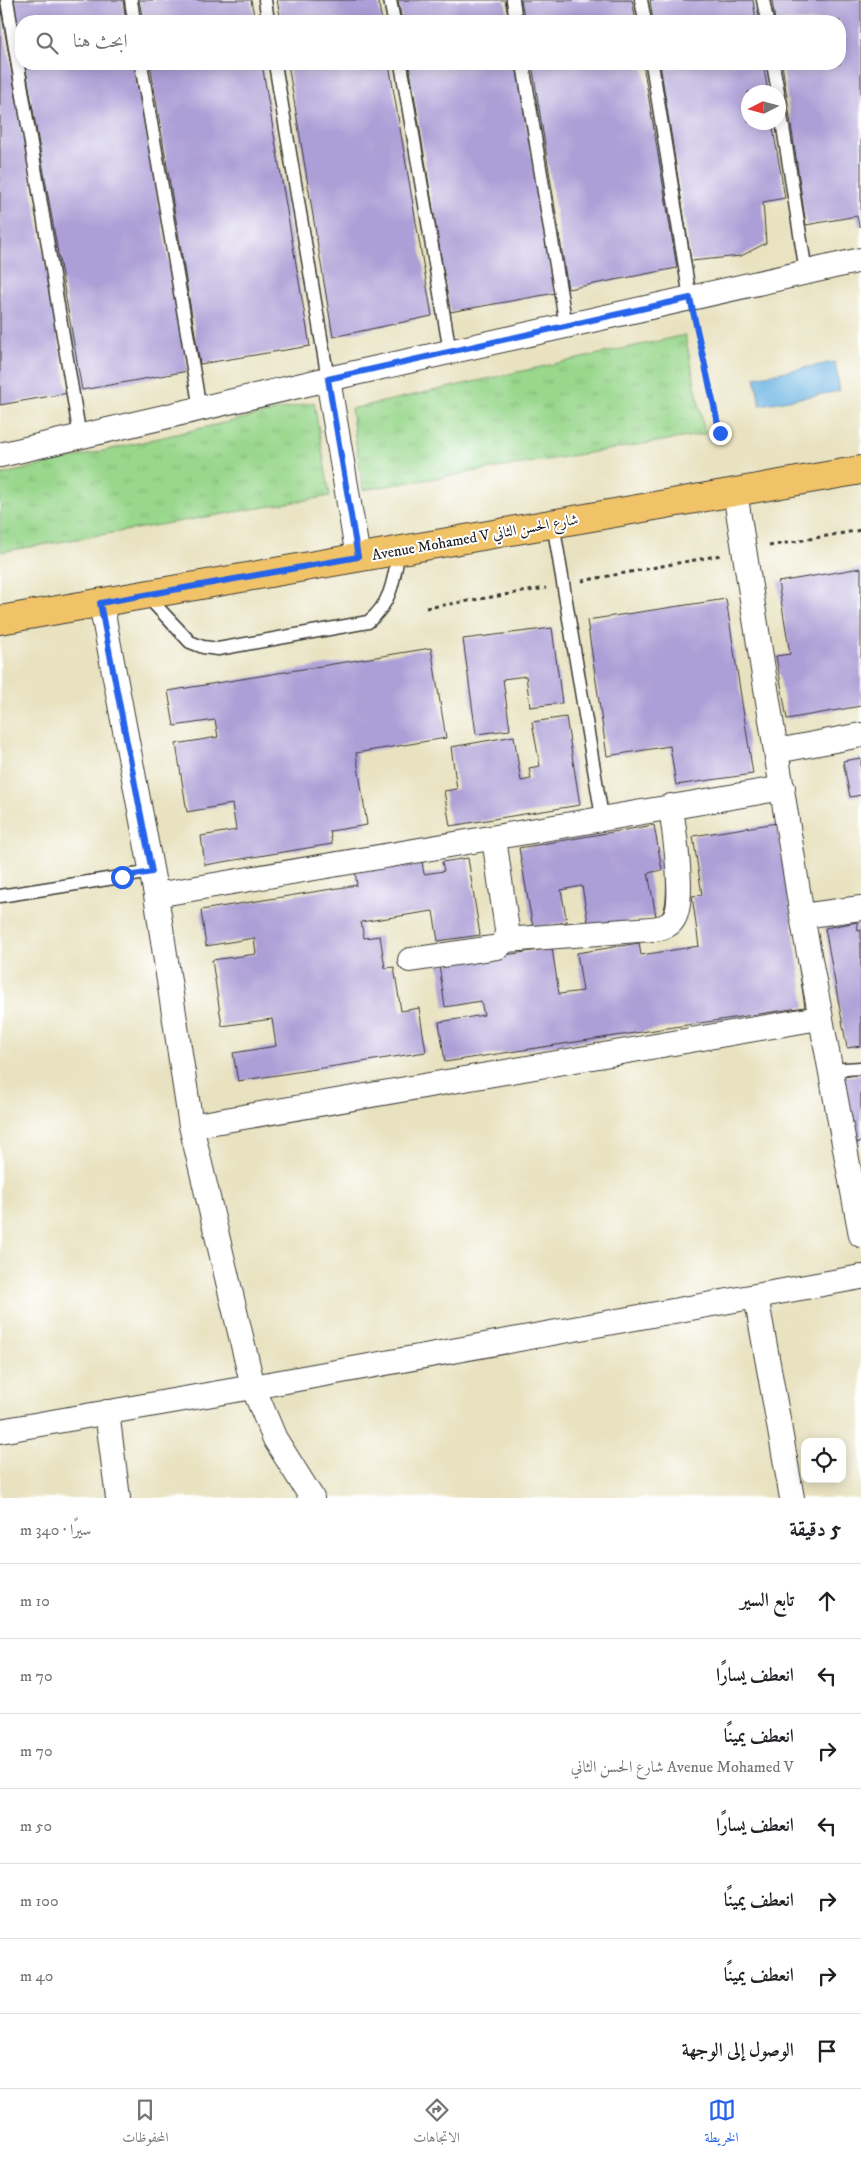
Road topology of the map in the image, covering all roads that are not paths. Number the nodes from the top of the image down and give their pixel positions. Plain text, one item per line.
1 (7, 0) edge
2 (131, 0) edge
3 (265, 0) edge
4 (390, 0) edge
5 (512, 0) edge
6 (641, 0) edge
7 (763, 0) edge
8 (133, 15) edge
9 (267, 15) edge
10 (393, 15) edge
11 (515, 15) edge
12 (644, 15) edge
13 (766, 15) edge
14 (15, 48) edge
15 (19, 70) edge
16 (143, 70) edge
17 (276, 70) edge
18 (402, 70) edge
19 (524, 70) edge
20 (653, 70) edge
21 (774, 70) edge
22 (777, 85) edge
23 (783, 130) edge
24 (861, 260) edge
25 (806, 272) junction
26 (690, 298) junction
27 (566, 326) junction
28 (450, 352) junction
29 (328, 379) junction
30 (200, 409) junction
31 (80, 437) junction
32 (0, 455) edge
33 (861, 470) edge
34 (735, 492) junction
35 (553, 523) junction
36 (399, 550) junction
37 (358, 557) junction
38 (146, 595) junction
39 (100, 603) junction
40 (0, 620) edge
41 (861, 734) edge
42 (777, 751) junction
43 (783, 788) junction
44 (671, 806) junction
45 (602, 818) junction
46 (494, 838) junction
47 (154, 883) junction
48 (0, 896) edge
49 (861, 908) edge
50 (802, 916) junction
51 (506, 940) junction
52 (410, 960) dead end
53 (820, 1018) junction
54 (861, 1068) edge
55 (829, 1070) junction
56 (191, 1126) junction
57 (861, 1235) edge
58 (861, 1277) edge
59 (756, 1296) junction
60 (253, 1387) junction
61 (107, 1412) junction
62 (0, 1431) edge
63 (118, 1498) edge
64 (312, 1498) edge
65 (792, 1498) edge

1 - 14 lane
2 - 8 lane
3 - 9 lane
4 - 10 lane
5 - 11 lane
6 - 12 lane
7 - 13 lane
15 - 31 lane
16 - 30 lane
17 - 29 lane
18 - 28 lane
19 - 27 lane
20 - 26 lane
21 - 22 lane
23 - 25 lane
24 - 25 street
25 - 26 street
26 - 27 street
27 - 28 street
28 - 29 street
29 - 30 street
29 - 37 street
30 - 31 street
31 - 32 street
33 - 34 main road, Avenue Mohamed V شارع الحسن الثاني
34 - 35 main road, Avenue Mohamed V شارع الحسن الثاني
34 - 42 street
35 - 36 main road, Avenue Mohamed V شارع الحسن الثاني
35 - 45 lane
36 - 37 main road, Avenue Mohamed V شارع الحسن الثاني
36 - 38 lane
37 - 38 main road, Avenue Mohamed V شارع الحسن الثاني
38 - 39 main road, Avenue Mohamed V شارع الحسن الثاني
39 - 40 main road, Avenue Mohamed V شارع الحسن الثاني
39 - 47 street
41 - 42 street
42 - 43 street
43 - 44 street
43 - 50 street
44 - 45 street
44 - 51 street
45 - 46 street
46 - 47 street
46 - 51 street
47 - 48 lane
47 - 56 street
49 - 50 street
50 - 53 street
51 - 52 street
53 - 55 street
53 - 56 street
54 - 55 lane
55 - 57 street
56 - 60 street
58 - 59 street
59 - 60 street
59 - 65 street
60 - 61 street
60 - 64 street
61 - 62 street
61 - 63 street

